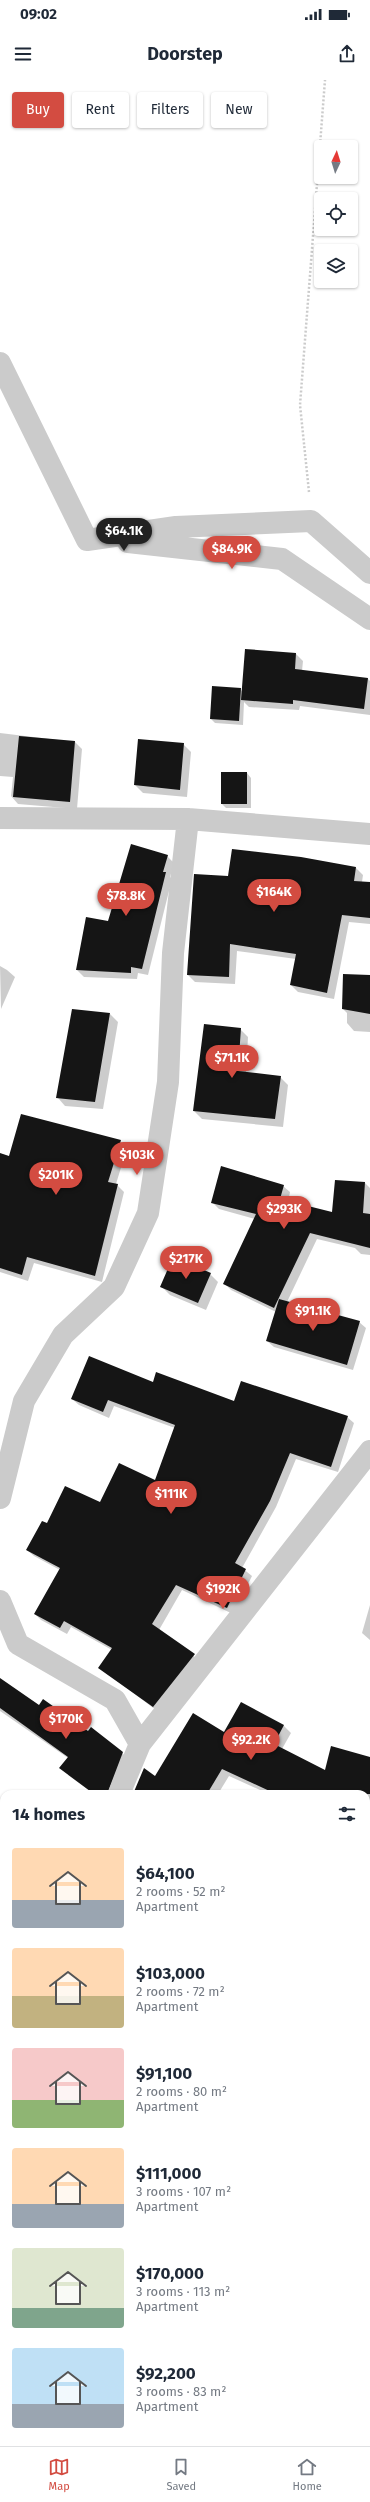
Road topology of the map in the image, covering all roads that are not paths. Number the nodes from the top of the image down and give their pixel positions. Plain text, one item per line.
1 (0, 363) edge
2 (87, 540) junction
3 (370, 573) edge
4 (370, 619) edge
5 (0, 818) edge
6 (188, 819) junction
7 (370, 834) edge
8 (370, 1451) edge
9 (0, 1498) edge
10 (0, 1601) edge
11 (140, 1744) junction
12 (121, 1790) edge

1 - 2 street
2 - 3 street
2 - 4 street
5 - 6 street
6 - 7 street
6 - 9 street
8 - 11 street
10 - 11 street
11 - 12 street

